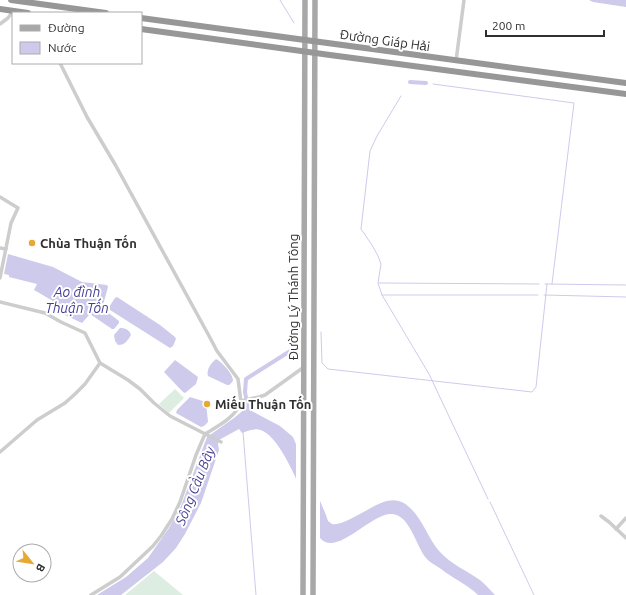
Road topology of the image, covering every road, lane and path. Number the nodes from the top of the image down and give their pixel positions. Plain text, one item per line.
1 (13, 0) edge
2 (305, 0) edge
3 (314, 0) edge
4 (464, 0) edge
5 (28, 1) edge
6 (0, 9) edge
7 (13, 11) junction
8 (12, 12) edge
9 (20, 12) edge
10 (27, 12) edge
11 (100, 12) edge
12 (142, 18) edge
13 (0, 24) edge
14 (142, 29) edge
15 (305, 40) junction
16 (314, 41) junction
17 (305, 52) junction
18 (314, 53) junction
19 (456, 61) junction
20 (468, 62) junction
21 (60, 64) edge
22 (466, 73) junction
23 (626, 83) edge
24 (626, 94) edge
25 (0, 197) edge
26 (0, 248) edge
27 (6, 249) junction
28 (0, 278) edge
29 (0, 302) edge
30 (304, 356) junction
31 (314, 356) junction
32 (100, 363) junction
33 (304, 367) junction
34 (242, 400) junction
35 (206, 434) junction
36 (221, 442) dead end
37 (0, 452) edge
38 (601, 516) dead end
39 (626, 518) edge
40 (616, 529) junction
41 (626, 538) edge
42 (91, 595) edge
43 (303, 595) edge
44 (313, 595) edge

1 - 5 highway
1 - 7 highway
2 - 15 main road, Đường Lý Thánh Tông
3 - 16 main road, Đường Lý Thánh Tông
4 - 19 street
5 - 10 highway
5 - 11 highway
6 - 7 highway
7 - 9 highway
8 - 13 street
12 - 15 highway, Đường Giáp Hải
14 - 17 highway, Đường Giáp Hải
15 - 16 highway, Đường Giáp Hải
15 - 17 main road, Đường Lý Thánh Tông
16 - 18 main road, Đường Lý Thánh Tông
16 - 19 highway, Đường Giáp Hải
17 - 18 highway, Đường Giáp Hải
17 - 30 main road, Đường Lý Thánh Tông
18 - 22 highway, Đường Giáp Hải
18 - 31 main road, Đường Lý Thánh Tông
19 - 20 highway, Đường Giáp Hải
20 - 22 highway
20 - 23 highway, Đường Giáp Hải
21 - 34 street
22 - 24 highway, Đường Giáp Hải
25 - 27 street
26 - 27 street
27 - 28 street
29 - 32 street
30 - 31 main road
30 - 33 main road, Đường Lý Thánh Tông
31 - 44 main road, Đường Lý Thánh Tông
32 - 35 street
32 - 37 street
33 - 34 street
33 - 43 main road, Đường Lý Thánh Tông
34 - 35 street
35 - 36 street
35 - 42 street
38 - 40 street
39 - 40 street
40 - 41 street

